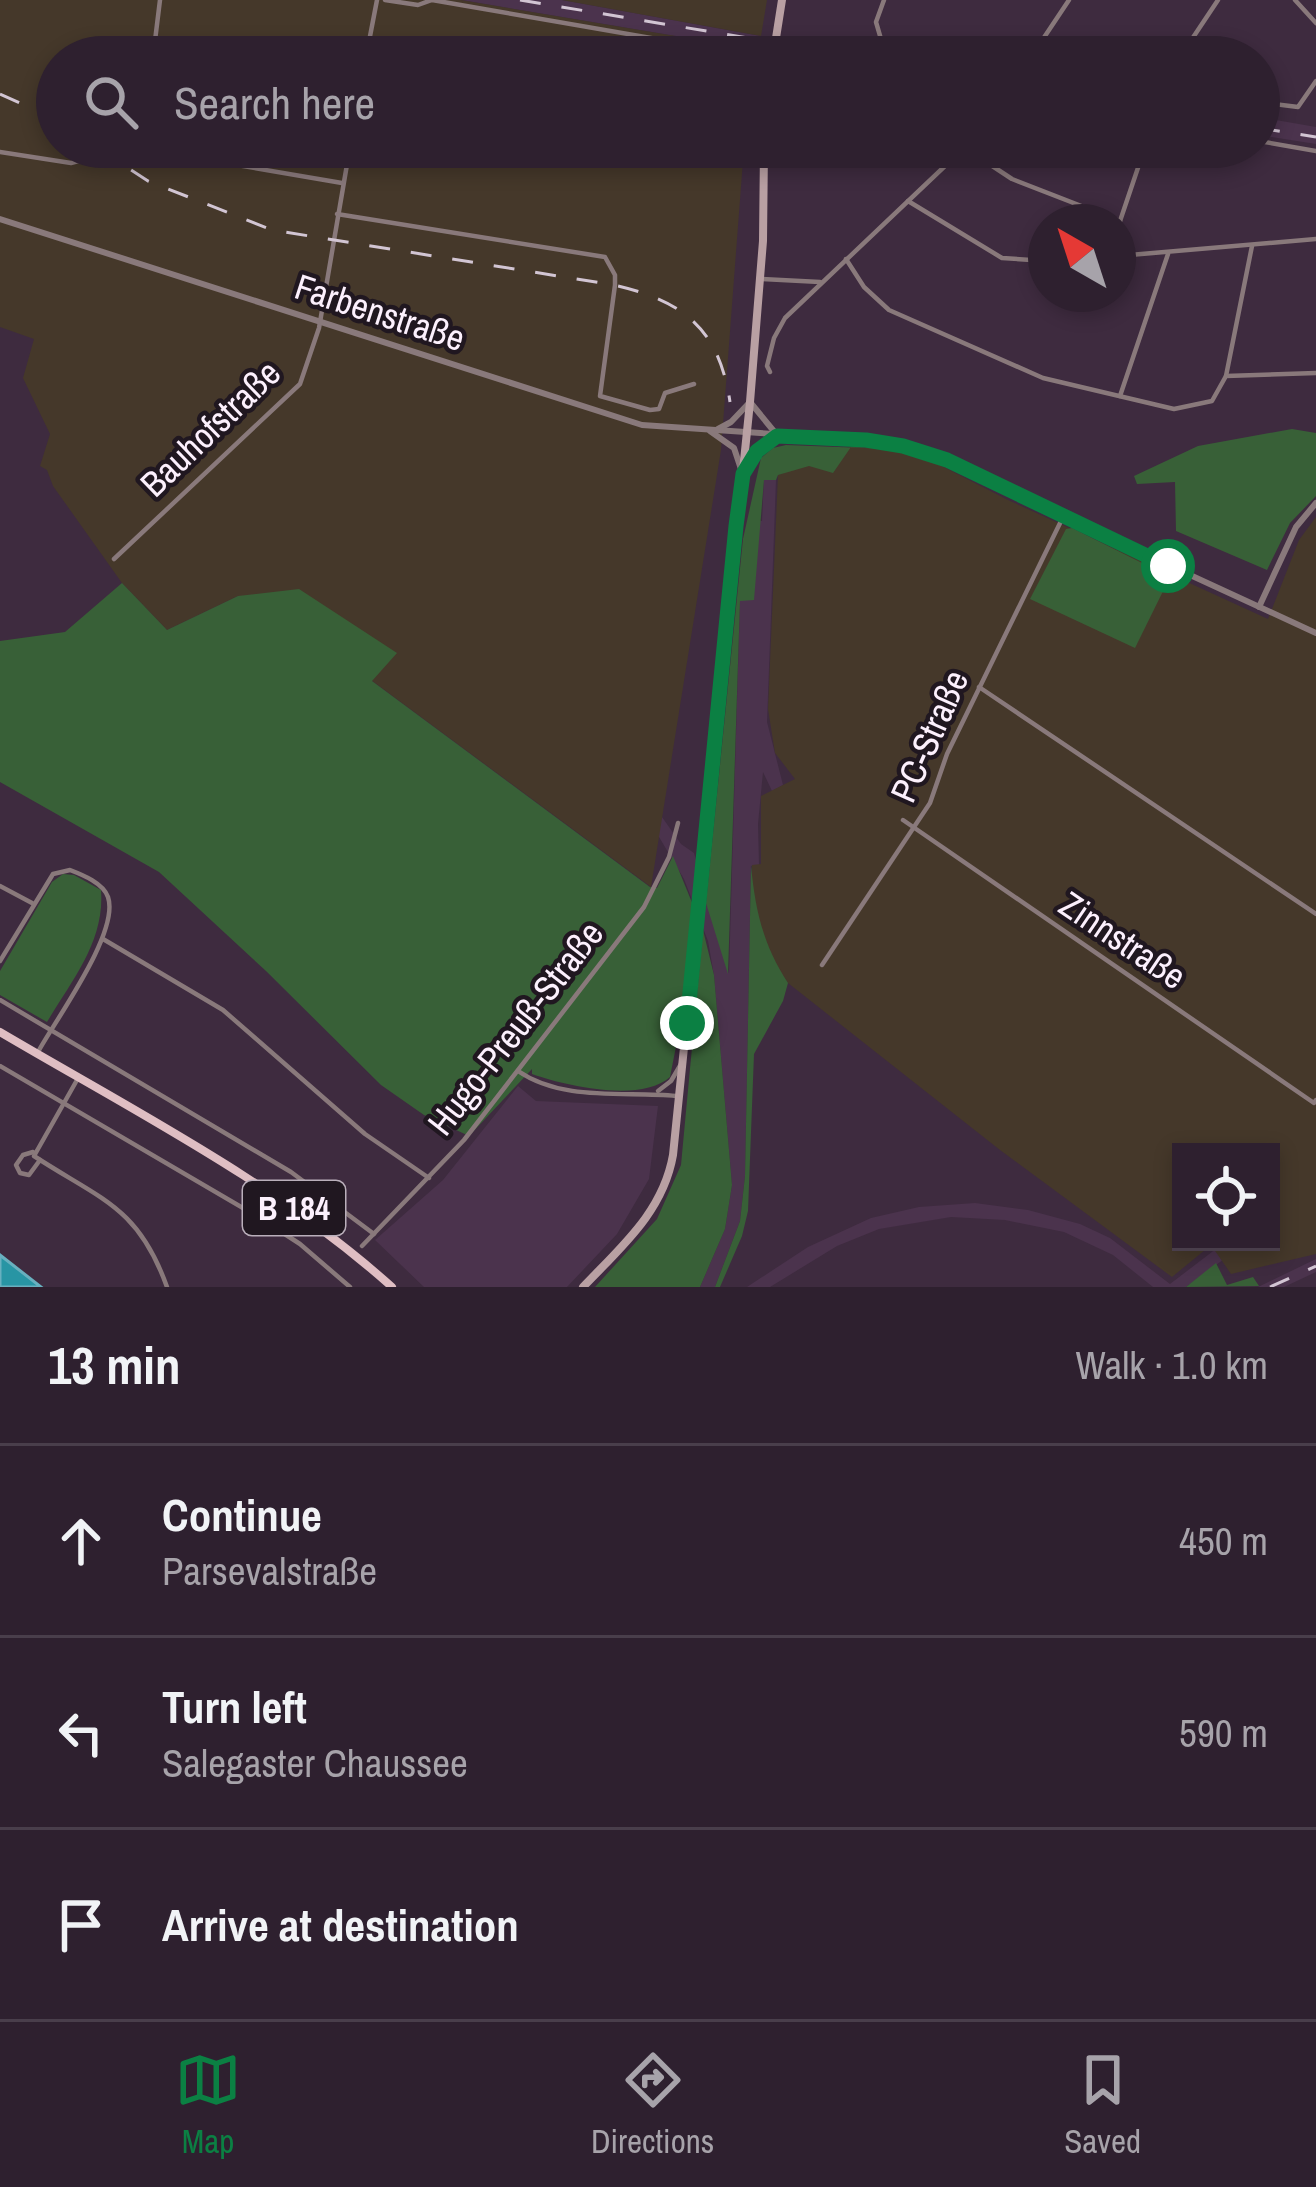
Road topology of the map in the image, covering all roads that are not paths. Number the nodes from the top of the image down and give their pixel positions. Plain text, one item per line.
1 (160, 0) edge
2 (381, 0) edge
3 (782, 0) edge
4 (884, 0) edge
5 (1069, 0) edge
6 (1218, 0) edge
7 (1295, 0) edge
8 (1316, 23) edge
9 (156, 36) edge
10 (372, 36) edge
11 (640, 36) edge
12 (776, 36) edge
13 (879, 36) edge
14 (1045, 36) edge
15 (1194, 36) edge
16 (1316, 81) edge
17 (1280, 105) edge
18 (1280, 145) edge
19 (1316, 151) edge
20 (0, 152) edge
21 (36, 158) edge
22 (255, 168) edge
23 (346, 168) edge
24 (763, 168) edge
25 (943, 168) edge
26 (996, 168) edge
27 (1138, 168) edge
28 (343, 183) junction
29 (908, 201) junction
30 (1071, 204) edge
31 (1126, 204) edge
32 (338, 214) junction
33 (0, 219) edge
34 (1316, 239) edge
35 (1252, 245) junction
36 (1168, 253) junction
37 (1136, 255) edge
38 (845, 259) junction
39 (1028, 260) edge
40 (760, 279) junction
41 (820, 282) junction
42 (320, 321) junction
43 (770, 373) dead end
44 (1316, 373) edge
45 (1226, 376) junction
46 (694, 384) dead end
47 (1120, 396) junction
48 (750, 402) junction
49 (710, 431) junction
50 (747, 434) junction
51 (777, 436) junction
52 (743, 474) junction
53 (1316, 503) edge
54 (1064, 516) junction
55 (114, 559) dead end
56 (1259, 607) junction
57 (1316, 633) edge
58 (979, 687) junction
59 (904, 820) dead end
60 (678, 823) dead end
61 (916, 829) junction
62 (0, 886) edge
63 (33, 904) junction
64 (1316, 914) edge
65 (103, 939) junction
66 (0, 961) edge
67 (822, 965) dead end
68 (0, 1000) edge
69 (50, 1030) junction
70 (0, 1032) edge
71 (37, 1054) junction
72 (683, 1062) junction
73 (0, 1066) edge
74 (518, 1071) junction
75 (78, 1078) junction
76 (652, 1094) junction
77 (680, 1096) junction
78 (1315, 1101) edge
79 (63, 1103) junction
80 (33, 1152) junction
81 (40, 1160) junction
82 (429, 1178) junction
83 (374, 1234) junction
84 (362, 1246) dead end
85 (167, 1287) edge
86 (350, 1287) edge
87 (392, 1287) edge
88 (584, 1287) edge

1 - 9 street
2 - 10 street
2 - 11 street
3 - 12 main road
4 - 13 street
5 - 14 street
6 - 15 street
7 - 8 street
16 - 17 street
18 - 19 street
20 - 21 street
22 - 28 street
23 - 28 street, Bauhofstraße
24 - 40 main road
25 - 29 street
26 - 30 street
27 - 31 street
28 - 32 street, Bauhofstraße
29 - 38 street
29 - 39 street
32 - 42 street, Bauhofstraße
32 - 46 street
33 - 42 street, Farbenstraße
34 - 35 street
35 - 36 street
35 - 45 street
36 - 37 street
36 - 47 street
38 - 41 street
38 - 47 street
40 - 41 street
40 - 48 main road
41 - 43 street
42 - 49 street, Farbenstraße
42 - 55 street, Bauhofstraße
44 - 45 street
45 - 47 street
48 - 49 street
48 - 50 main road
48 - 51 street
49 - 50 street, Farbenstraße
49 - 52 street
50 - 51 street, Farbenstraße
50 - 52 main road
51 - 52 street
51 - 54 street, Farbenstraße
52 - 72 main road
53 - 56 street
54 - 56 street, Farbenstraße
54 - 58 street, PC-Straße
56 - 57 street, Farbenstraße
58 - 61 street, PC-Straße
58 - 64 street
59 - 61 street, Zinnstraße
60 - 74 street, Hugo-Preuß-Straße
61 - 67 street, PC-Straße
61 - 78 street, Zinnstraße
62 - 63 street
63 - 65 street
63 - 66 street
65 - 69 street
65 - 82 street
68 - 69 street
69 - 71 street
69 - 83 street
70 - 71 main road, B 184
71 - 75 main road, B 184
72 - 76 street
72 - 77 main road
73 - 79 street
74 - 76 street
74 - 82 street, Hugo-Preuß-Straße
75 - 79 street
75 - 87 main road, B 184
76 - 77 street
77 - 88 main road
79 - 80 street
79 - 86 street
80 - 81 street
80 - 81 street
81 - 85 street
82 - 83 street, Hugo-Preuß-Straße
83 - 84 street, Hugo-Preuß-Straße

